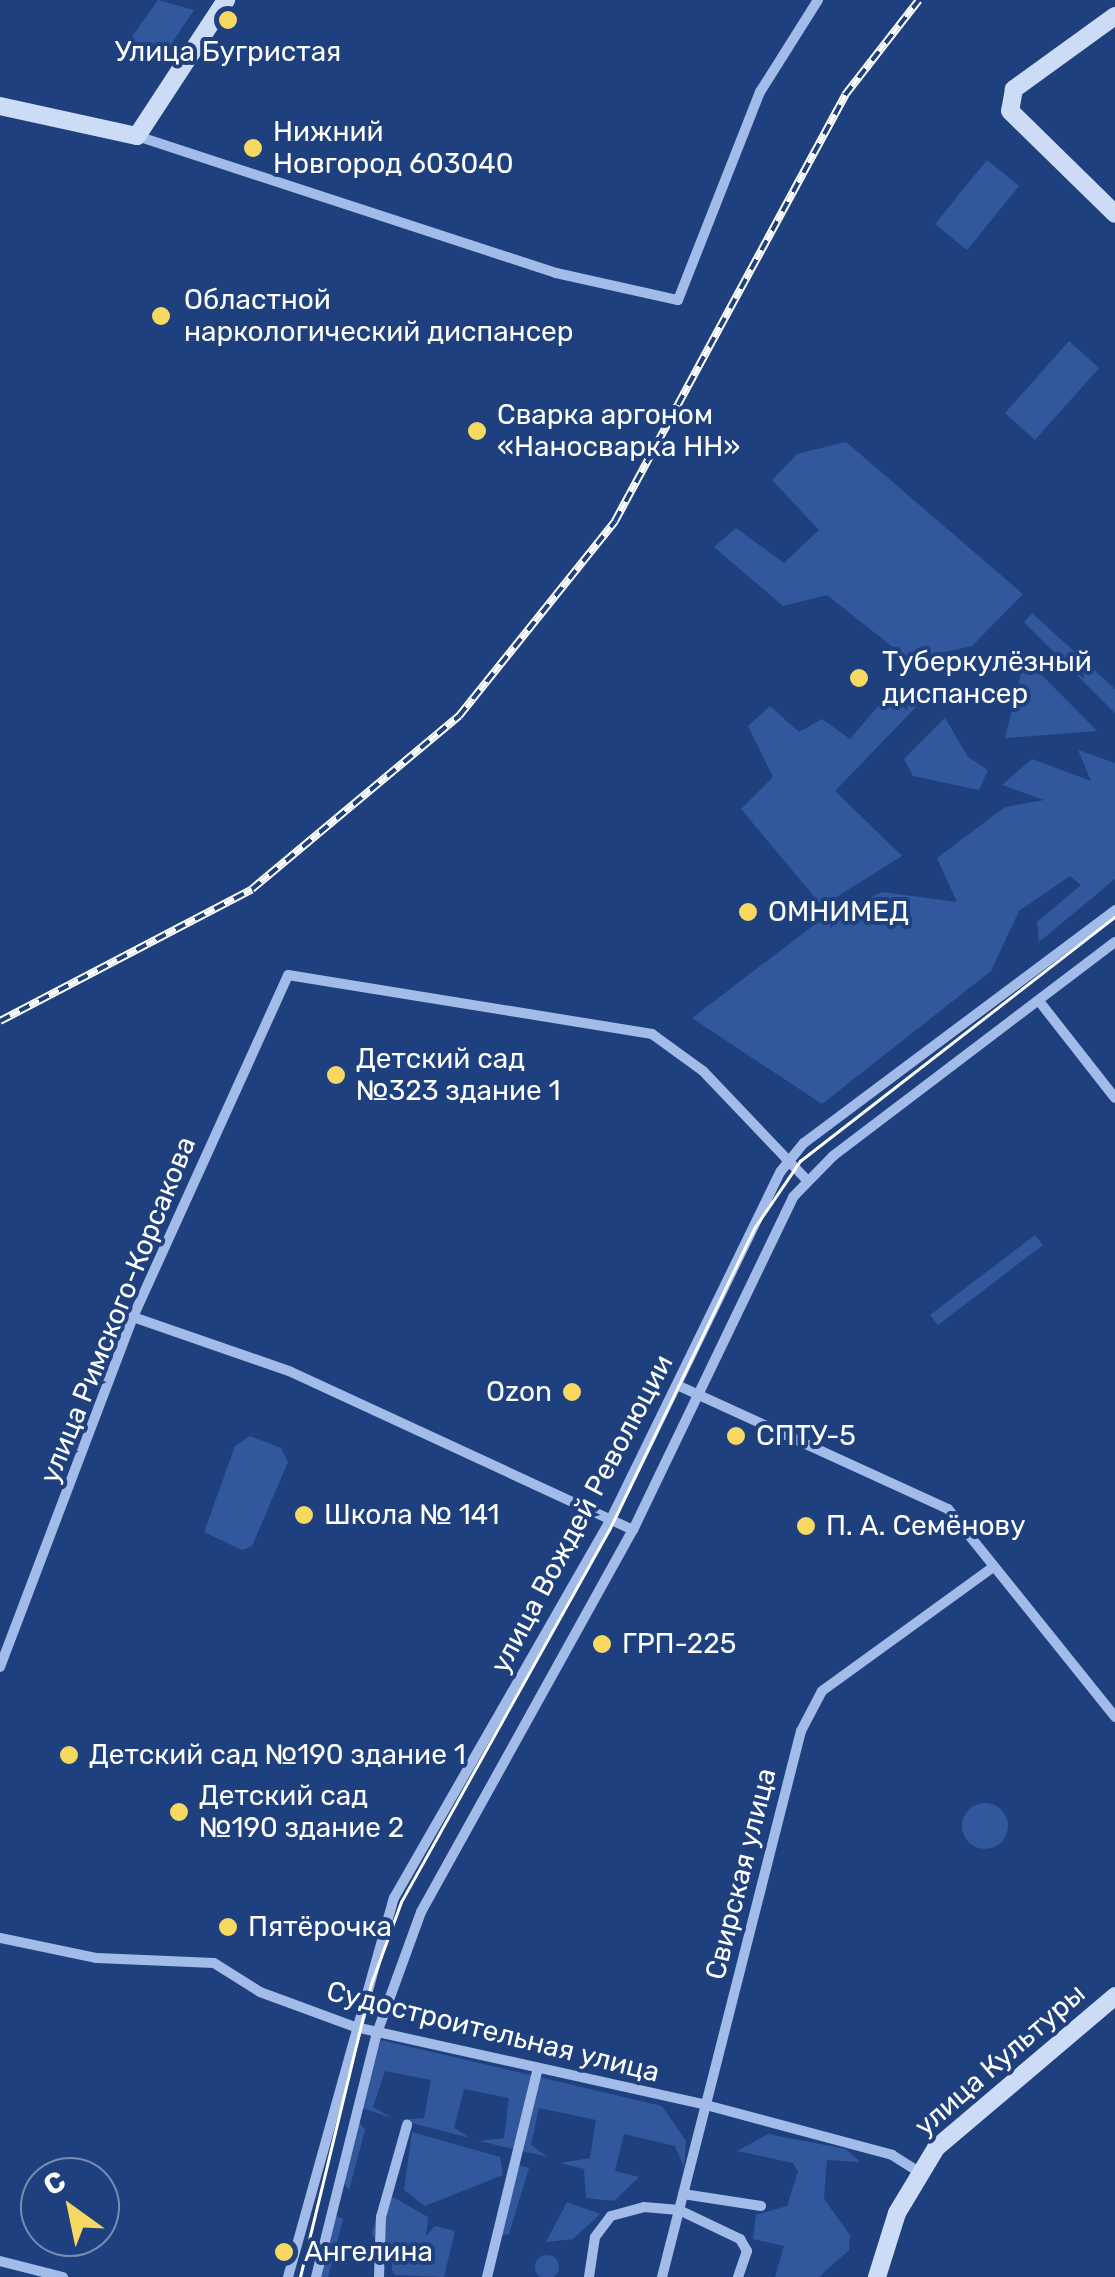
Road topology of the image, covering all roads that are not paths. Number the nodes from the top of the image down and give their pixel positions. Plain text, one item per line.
1 (226, 0) edge
2 (818, 0) edge
3 (1115, 16) edge
4 (0, 106) edge
5 (137, 136) junction
6 (1115, 214) edge
7 (1115, 910) edge
8 (1115, 942) edge
9 (1039, 1001) junction
10 (1115, 1098) edge
11 (790, 1160) junction
12 (806, 1179) junction
13 (134, 1317) junction
14 (677, 1385) junction
15 (700, 1396) junction
16 (610, 1520) junction
17 (633, 1530) junction
18 (993, 1568) junction
19 (0, 1667) edge
20 (1115, 1717) edge
21 (0, 1938) edge
22 (1115, 1996) edge
23 (355, 2027) junction
24 (377, 2033) junction
25 (538, 2068) junction
26 (706, 2105) junction
27 (407, 2126) dead end
28 (918, 2172) junction
29 (683, 2194) junction
30 (761, 2206) dead end
31 (679, 2210) junction
32 (0, 2261) edge
33 (63, 2277) edge
34 (288, 2277) edge
35 (316, 2277) edge
36 (379, 2277) edge
37 (487, 2277) edge
38 (590, 2277) edge
39 (662, 2277) edge
40 (738, 2277) edge
41 (878, 2277) edge

1 - 5 street
2 - 5 street
3 - 6 street
4 - 5 street
7 - 11 street, улица Вождей Революции
8 - 9 street, улица Вождей Революции
9 - 10 street
9 - 12 street, улица Вождей Революции
11 - 12 street
11 - 13 street, улица Римского-Корсакова
11 - 14 street, улица Вождей Революции
12 - 15 street, улица Вождей Революции
13 - 16 street
13 - 19 street, улица Римского-Корсакова
14 - 15 street
14 - 16 street, улица Вождей Революции
15 - 17 street, улица Вождей Революции
15 - 18 street
16 - 17 street
16 - 23 street, улица Вождей Революции
17 - 24 street, улица Вождей Революции
18 - 20 street
18 - 26 street, Свирская улица
21 - 23 street, Судостроительная улица
22 - 28 street, улица Культуры
23 - 24 street, Судостроительная улица
23 - 34 street, улица Вождей Революции
24 - 25 street, Судостроительная улица
24 - 35 street, улица Вождей Революции
25 - 26 street, Судостроительная улица
25 - 37 street
26 - 28 street, Судостроительная улица
26 - 29 street, Свирская улица
27 - 36 street
28 - 41 street, улица Культуры
29 - 30 street
29 - 31 street, Свирская улица
31 - 38 street
31 - 39 street, Свирская улица
31 - 40 street
32 - 33 street

